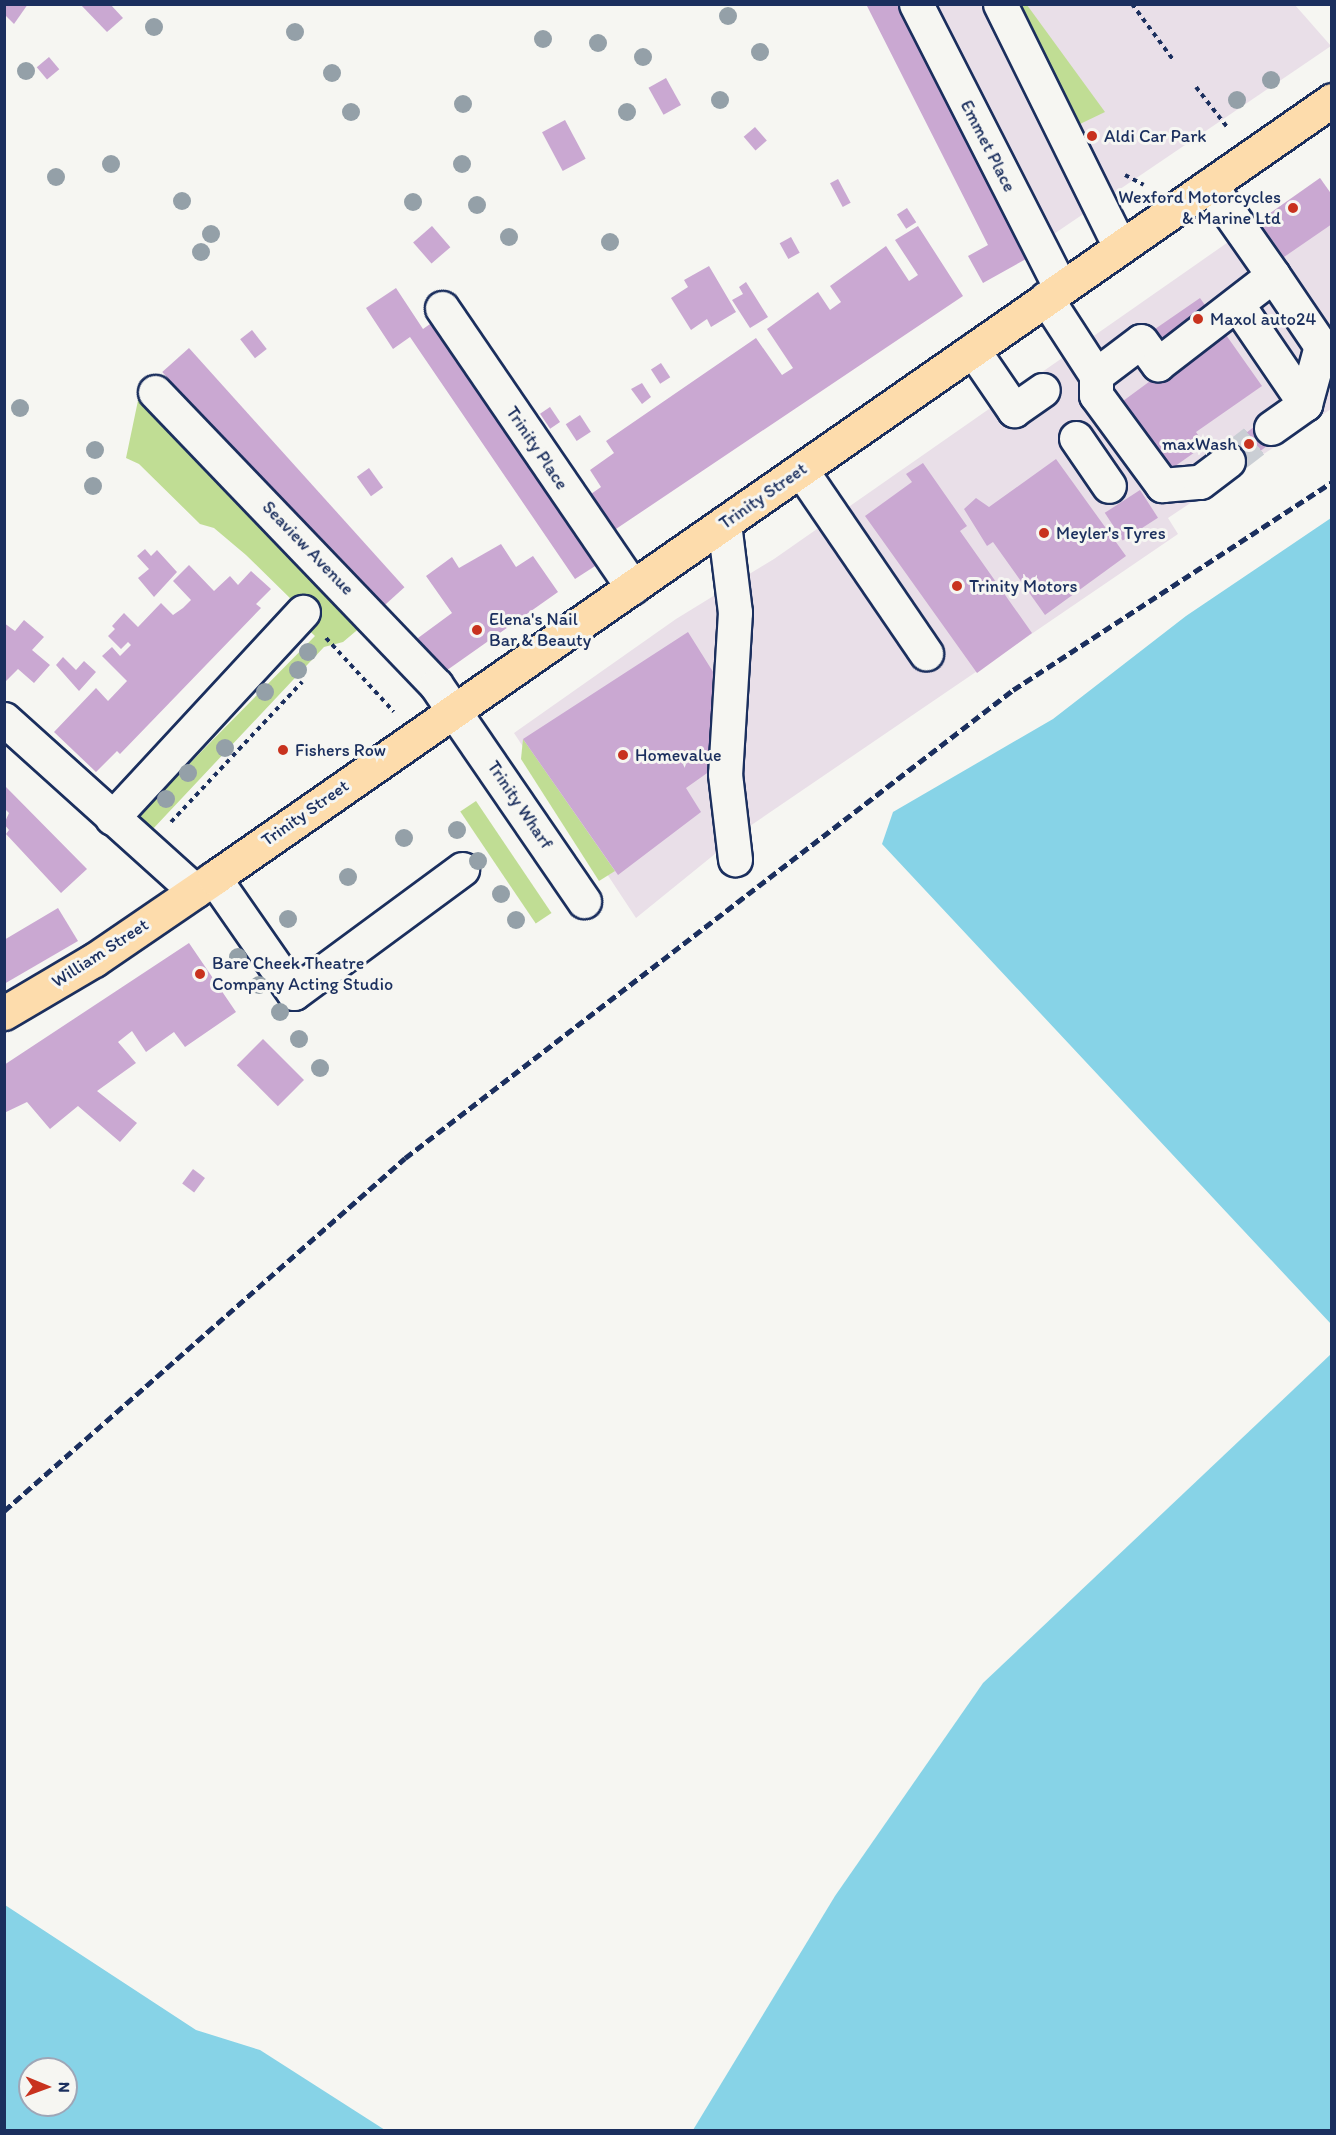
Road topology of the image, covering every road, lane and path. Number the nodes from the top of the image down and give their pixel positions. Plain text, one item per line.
1 (916, 4) edge
2 (1000, 4) edge
3 (1132, 4) edge
4 (1174, 62) dead end
5 (1196, 87) dead end
6 (1332, 100) edge
7 (1227, 127) dead end
8 (1210, 185) junction
9 (1120, 246) junction
10 (1273, 275) junction
11 (1053, 293) junction
12 (1237, 304) junction
13 (442, 308) dead end
14 (973, 350) junction
15 (1096, 375) junction
16 (1043, 390) dead end
17 (155, 392) dead end
18 (1305, 404) junction
19 (1271, 429) tunnel mouth
20 (1076, 438) dead end
21 (1228, 461) tunnel mouth
22 (801, 470) junction
23 (1109, 486) dead end
24 (723, 523) junction
25 (632, 587) junction
26 (303, 612) joint
27 (926, 652) dead end
28 (302, 682) dead end
29 (456, 708) junction
30 (4, 719) edge
31 (415, 734) junction
32 (112, 818) junction
33 (147, 849) junction
34 (735, 859) dead end
35 (462, 869) dead end
36 (204, 884) junction
37 (584, 901) dead end
38 (4, 1013) edge

1 - 11 street, Emmet Place
2 - 9 street
3 - 4 path
5 - 7 path
6 - 8 main road, Trinity Street
8 - 9 main road, Trinity Street
8 - 10 street
9 - 11 main road, Trinity Street
10 - 12 street
10 - 18 street
11 - 14 main road, Trinity Street
11 - 15 street, Emmet Place
12 - 15 street
12 - 18 street
13 - 25 street, Trinity Place
14 - 16 street
14 - 22 main road, Trinity Street
15 - 21 street
17 - 29 street, Seaview Avenue
18 - 19 street
20 - 23 street
22 - 24 main road, Trinity Street
22 - 27 street
24 - 25 main road, Trinity Street
24 - 34 street
25 - 29 main road, Trinity Street
26 - 31 path
26 - 32 street
28 - 33 path
29 - 31 main road, Trinity Street
29 - 37 street, Trinity Wharf
30 - 32 street
31 - 36 main road, Trinity Street
32 - 33 street
33 - 36 street
35 - 36 street
36 - 38 main road, William Street

